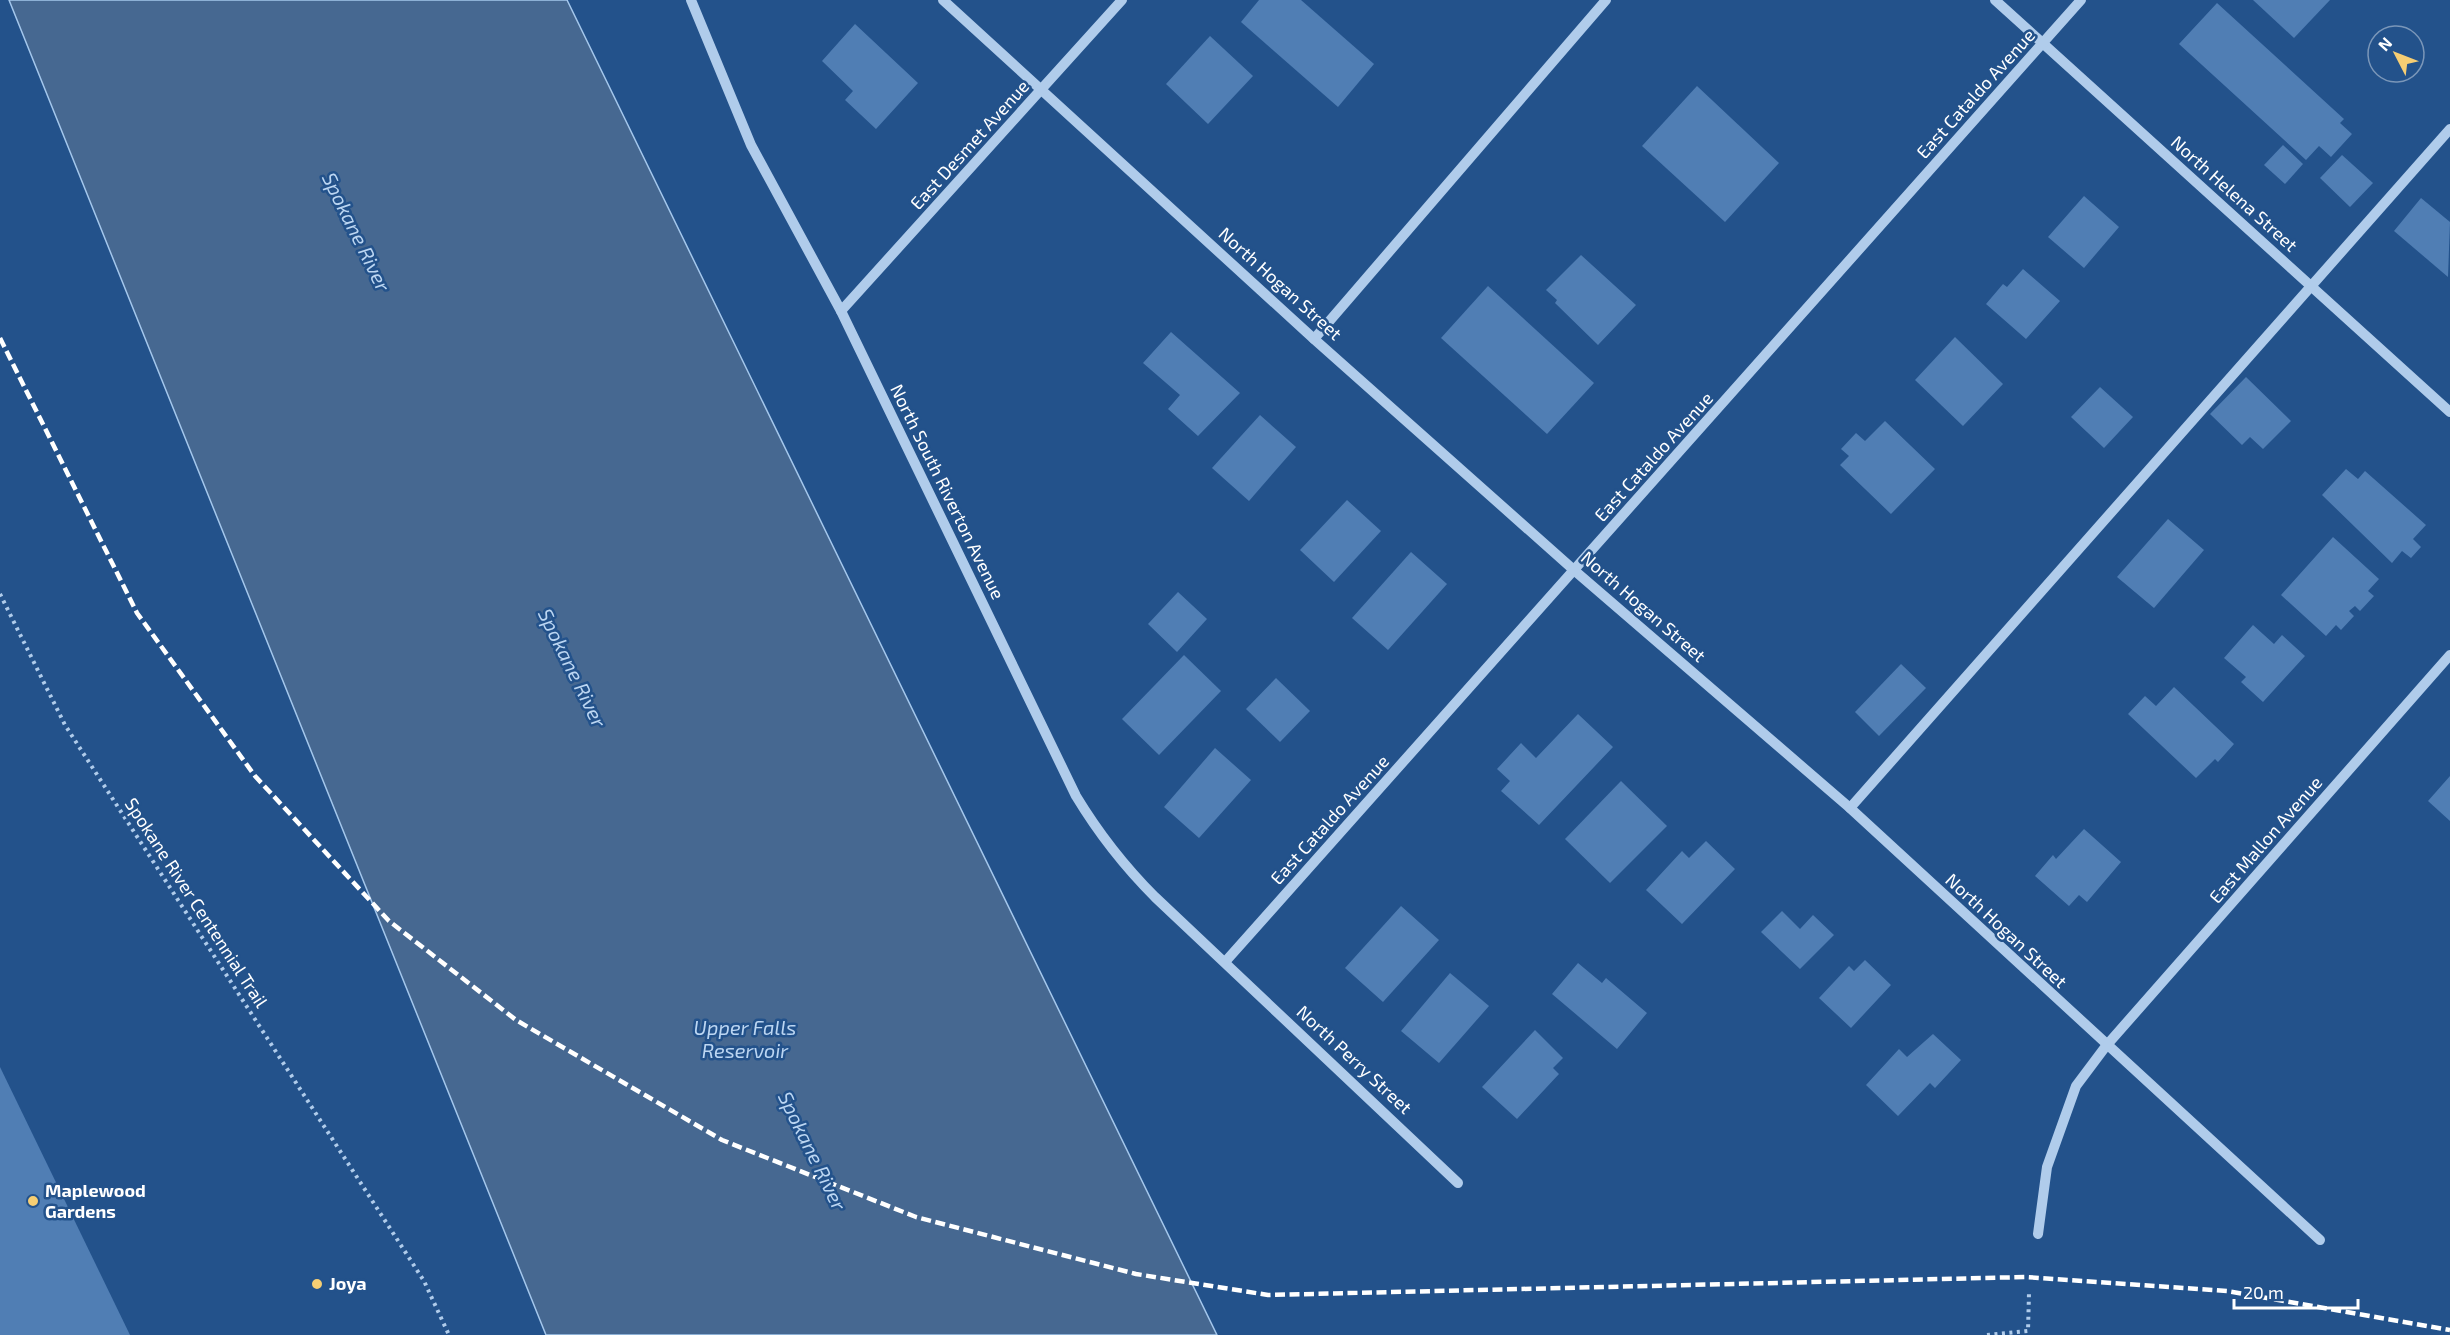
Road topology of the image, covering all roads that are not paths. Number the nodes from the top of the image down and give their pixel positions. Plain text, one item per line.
1 (690, 0) edge
2 (943, 0) edge
3 (1122, 0) edge
4 (1606, 0) edge
5 (1995, 0) edge
6 (2081, 0) edge
7 (2043, 43) junction
8 (1042, 90) junction
9 (2450, 129) edge
10 (2313, 287) junction
11 (841, 311) junction
12 (1314, 339) junction
13 (2450, 411) edge
14 (1575, 571) junction
15 (2450, 655) edge
16 (1850, 808) junction
17 (1225, 962) junction
18 (2106, 1046) junction
19 (1458, 1183) dead end
20 (2038, 1234) dead end
21 (2320, 1240) dead end

1 - 11 street, North South Riverton Avenue
2 - 8 street, North Hogan Street
3 - 8 street, East Desmet Avenue
4 - 12 street
5 - 7 street, North Helena Street
6 - 7 street, East Cataldo Avenue
7 - 10 street, North Helena Street
7 - 14 street, East Cataldo Avenue
8 - 11 street, East Desmet Avenue
8 - 12 street, North Hogan Street
9 - 10 street
10 - 13 street, North Helena Street
10 - 16 street
11 - 17 street, North South Riverton Avenue
12 - 14 street, North Hogan Street
14 - 16 street, North Hogan Street
14 - 17 street, East Cataldo Avenue
15 - 18 street, East Mallon Avenue
16 - 18 street, North Hogan Street
17 - 19 street, North Perry Street
18 - 20 street, East Mallon Avenue
18 - 21 street, North Hogan Street

